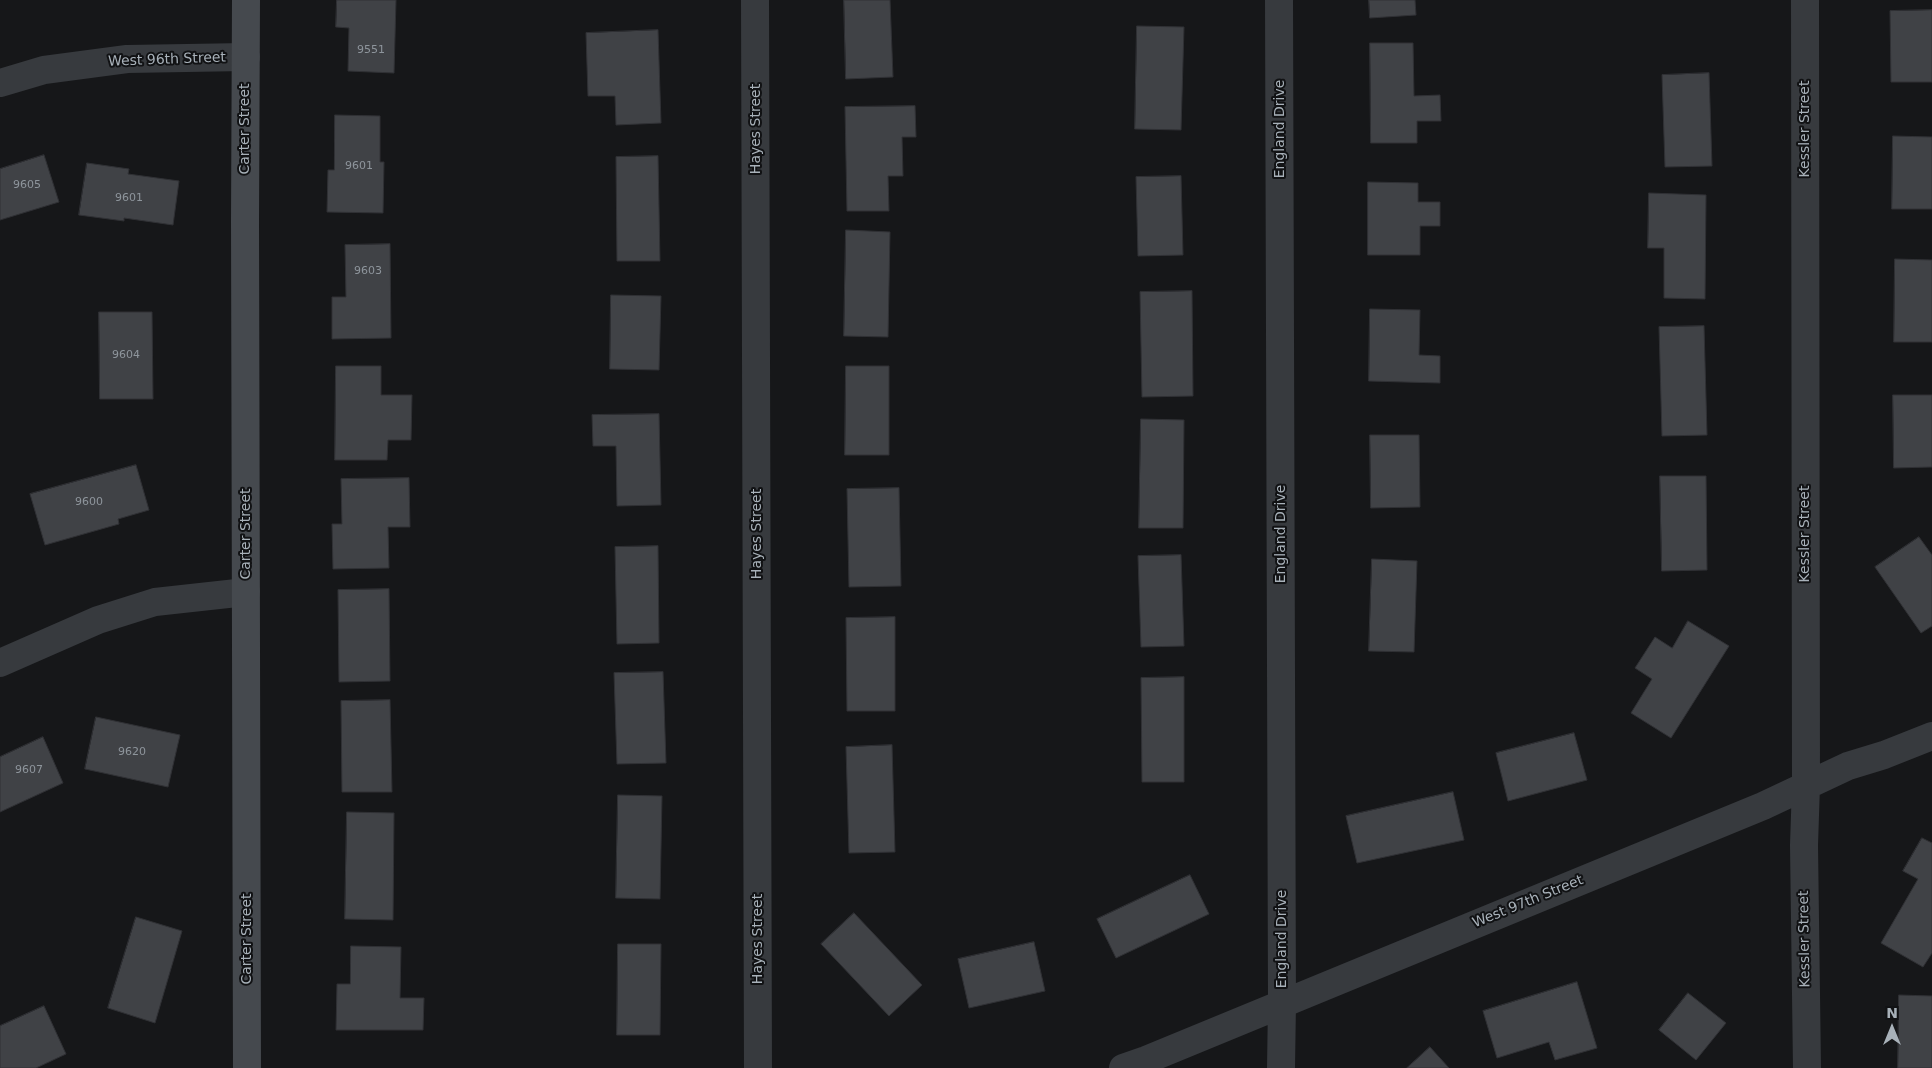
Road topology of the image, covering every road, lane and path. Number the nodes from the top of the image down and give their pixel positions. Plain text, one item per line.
1 (246, 0) edge
2 (755, 0) edge
3 (1279, 0) edge
4 (1804, 0) edge
5 (246, 57) junction
6 (0, 83) edge
7 (246, 592) junction
8 (0, 663) edge
9 (1932, 736) edge
10 (1806, 785) junction
11 (1282, 1003) junction
12 (247, 1068) edge
13 (758, 1068) edge
14 (1123, 1068) edge
15 (1281, 1068) edge
16 (1806, 1068) edge

1 - 5 street, Carter Street
2 - 13 street, Hayes Street
3 - 11 street, England Drive
4 - 10 street, Kessler Street
5 - 6 street, West 96th Street
5 - 7 street, Carter Street
7 - 8 street
7 - 12 street, Carter Street
9 - 10 street, West 97th Street
10 - 11 street, West 97th Street
10 - 16 street, Kessler Street
11 - 14 street, West 97th Street
11 - 15 street, England Drive

